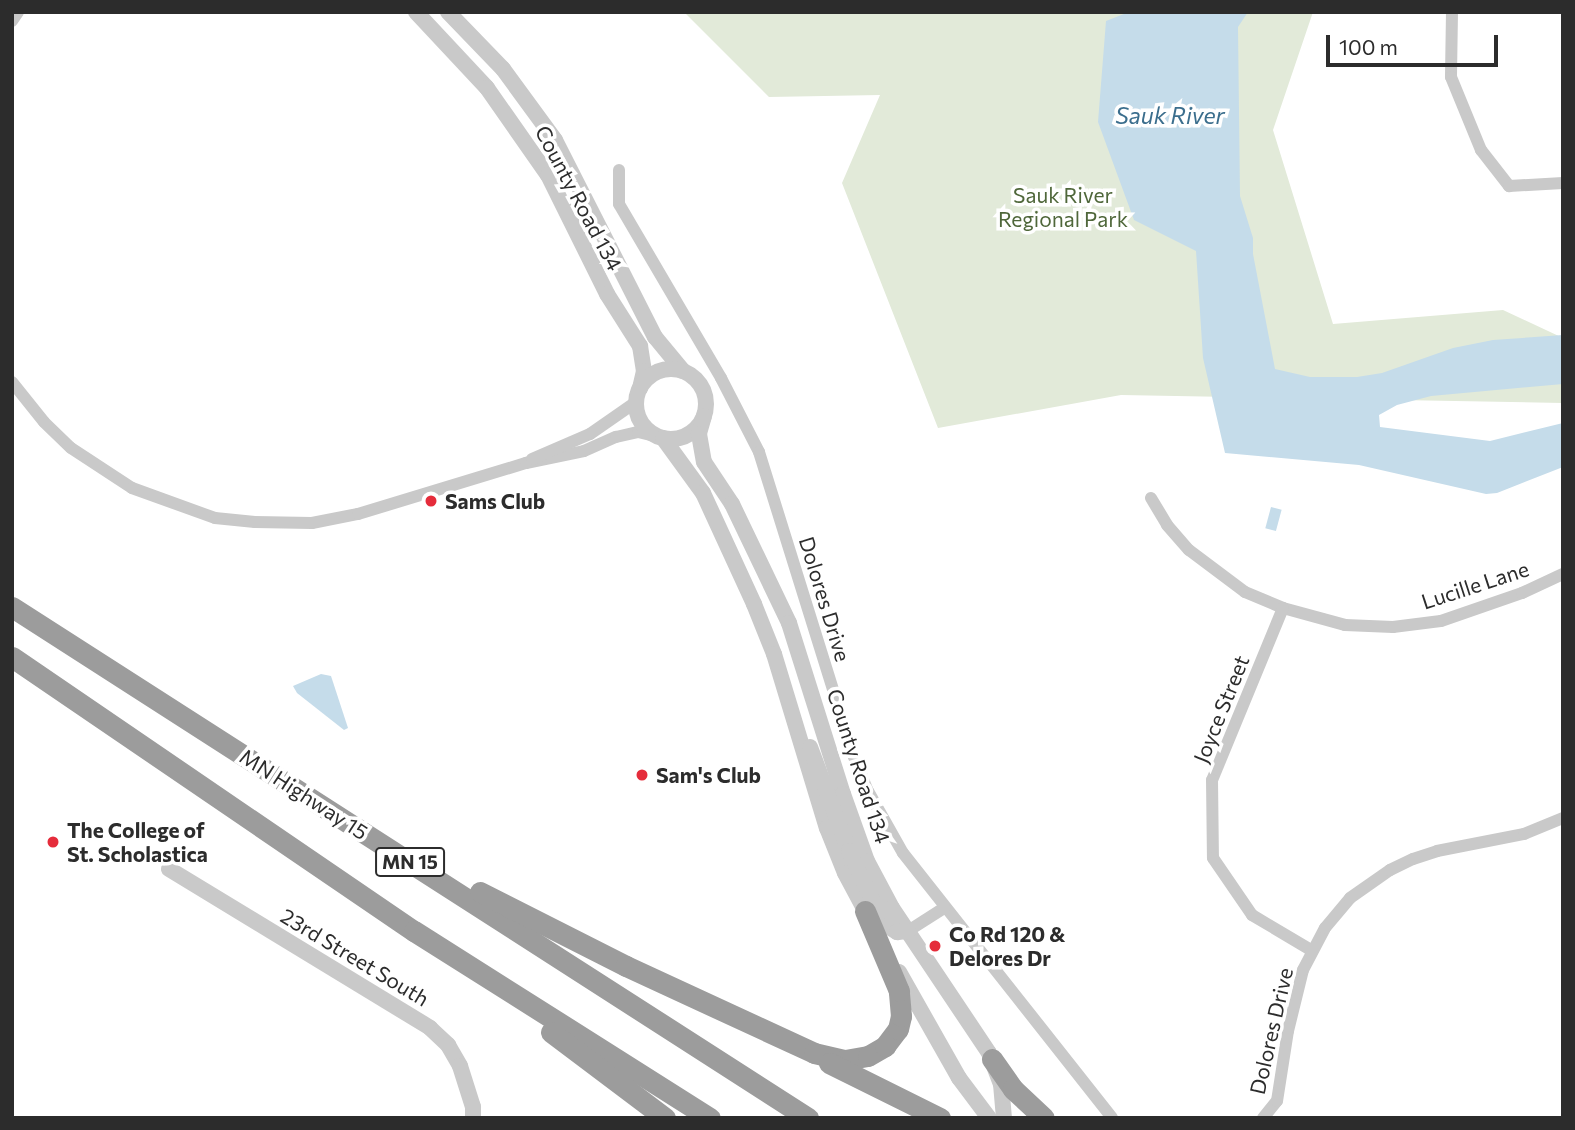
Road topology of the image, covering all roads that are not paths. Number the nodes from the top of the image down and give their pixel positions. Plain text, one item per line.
1 (18, 12) edge
2 (416, 12) edge
3 (448, 12) edge
4 (1452, 12) edge
5 (12, 21) edge
6 (619, 170) dead end
7 (1563, 183) edge
8 (682, 371) junction
9 (12, 382) edge
10 (638, 395) junction
11 (704, 416) junction
12 (659, 437) junction
13 (526, 463) junction
14 (1151, 498) dead end
15 (1563, 574) edge
16 (12, 607) edge
17 (1283, 608) junction
18 (12, 657) edge
19 (785, 691) junction
20 (1563, 818) edge
21 (351, 824) junction
22 (169, 869) dead end
23 (944, 908) junction
24 (865, 911) junction
25 (414, 931) junction
26 (908, 931) junction
27 (1311, 950) junction
28 (763, 1029) junction
29 (992, 1059) junction
30 (473, 1118) edge
31 (665, 1118) edge
32 (709, 1118) edge
33 (808, 1118) edge
34 (940, 1118) edge
35 (989, 1118) edge
36 (1004, 1118) edge
37 (1044, 1118) edge
38 (1112, 1118) edge
39 (1263, 1118) edge

1 - 5 street
2 - 10 street, County Road 134
3 - 8 street, County Road 134
4 - 7 street
6 - 23 street, Dolores Drive
8 - 10 street
8 - 11 street
9 - 13 street
10 - 12 street
10 - 13 street
11 - 12 street
11 - 26 street, County Road 134
12 - 13 street
12 - 19 street
14 - 17 street, Lucille Lane
15 - 17 street, Lucille Lane
16 - 21 highway, MN Highway 15 / MN 15
17 - 27 street, Joyce Street
18 - 25 highway, MN 15
19 - 24 street
19 - 26 street
20 - 27 street, Dolores Drive
21 - 28 highway
21 - 33 highway, MN Highway 15 / MN 15
22 - 30 street, 23rd Street South
23 - 26 street
23 - 38 street, Dolores Drive
24 - 28 highway
24 - 35 street
25 - 31 highway
25 - 32 highway, MN 15
26 - 29 street, County Road 134
27 - 39 street, Dolores Drive
28 - 34 highway
29 - 36 street, County Road 134
29 - 37 highway

